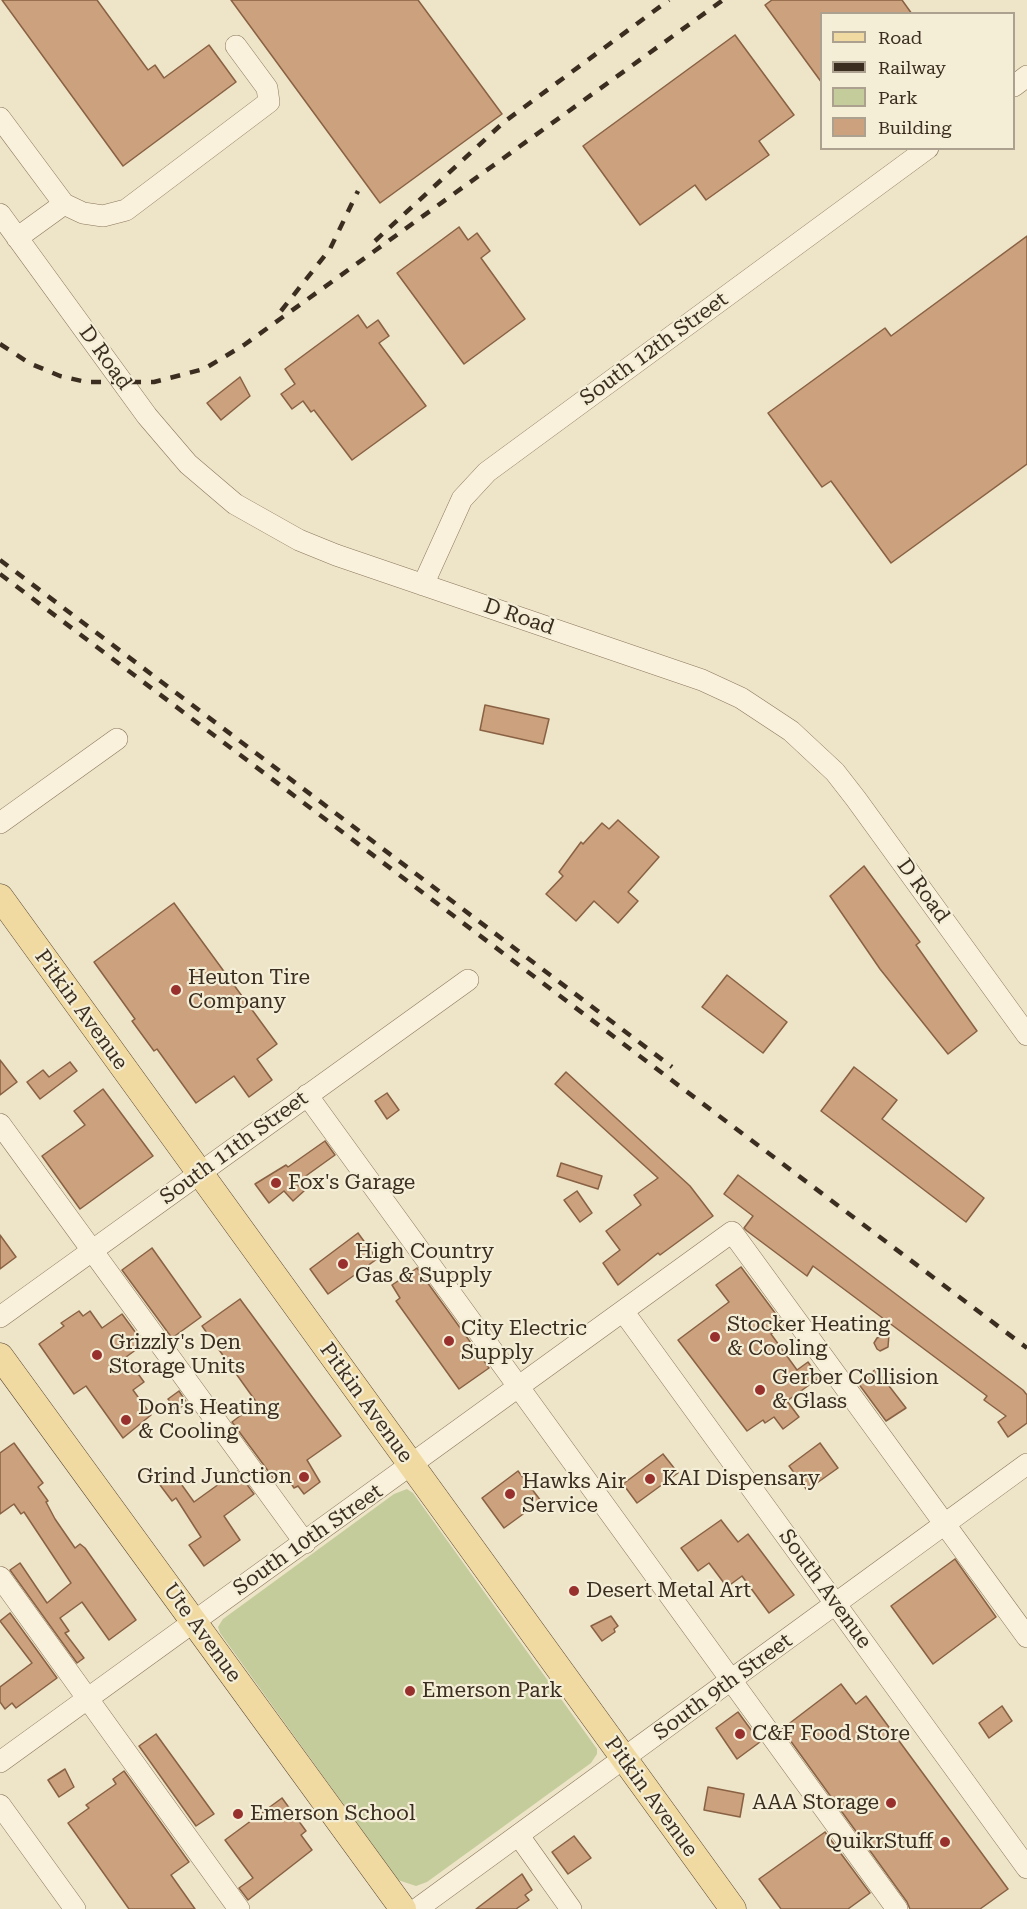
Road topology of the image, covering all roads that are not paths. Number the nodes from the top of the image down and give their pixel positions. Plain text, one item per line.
1 (236, 46) dead end
2 (1027, 76) edge
3 (1015, 85) edge
4 (0, 118) edge
5 (925, 150) edge
6 (64, 204) junction
7 (0, 214) edge
8 (17, 238) junction
9 (423, 585) junction
10 (117, 739) dead end
11 (0, 824) edge
12 (0, 897) edge
13 (468, 980) dead end
14 (1024, 1026) edge
15 (307, 1095) junction
16 (0, 1124) edge
17 (199, 1173) junction
18 (92, 1251) junction
19 (623, 1311) junction
20 (0, 1317) edge
21 (0, 1356) edge
22 (519, 1387) junction
23 (1027, 1464) edge
24 (411, 1465) junction
25 (945, 1524) junction
26 (305, 1543) junction
27 (0, 1577) edge
28 (836, 1604) junction
29 (194, 1621) junction
30 (1027, 1637) edge
31 (730, 1682) junction
32 (87, 1699) junction
33 (624, 1760) junction
34 (0, 1762) edge
35 (0, 1805) edge
36 (519, 1836) junction
37 (1027, 1868) edge
38 (75, 1909) edge
39 (239, 1909) edge
40 (403, 1909) edge
41 (417, 1909) edge
42 (571, 1909) edge
43 (733, 1909) edge
44 (897, 1909) edge

1 - 6 street
2 - 3 street
4 - 6 street
5 - 9 street, South 12th Street
6 - 8 street
7 - 8 street, D Road
8 - 9 street, D Road
9 - 14 street, D Road
10 - 11 street
12 - 17 main road, Pitkin Avenue
13 - 15 street, South 11th Street
15 - 17 street, South 11th Street
15 - 22 street
16 - 18 street
17 - 18 street, South 11th Street
17 - 24 main road, Pitkin Avenue
18 - 20 street, South 11th Street
18 - 26 street
19 - 22 street, South 10th Street
19 - 25 street, South 10th Street
19 - 28 street, South Avenue
21 - 29 main road, Ute Avenue
22 - 24 street, South 10th Street
22 - 31 street
23 - 25 street, South 9th Street
24 - 26 street, South 10th Street
24 - 33 main road, Pitkin Avenue
25 - 28 street, South 9th Street
25 - 30 street
26 - 29 street, South 10th Street
27 - 32 street
28 - 31 street, South 9th Street
28 - 37 street, South Avenue
29 - 32 street, South 10th Street
29 - 40 main road, Ute Avenue
31 - 33 street, South 9th Street
31 - 44 street
32 - 34 street, South 10th Street
32 - 39 street
33 - 36 street, South 9th Street
33 - 43 main road, Pitkin Avenue
35 - 38 street
36 - 41 street, South 9th Street
36 - 42 street

